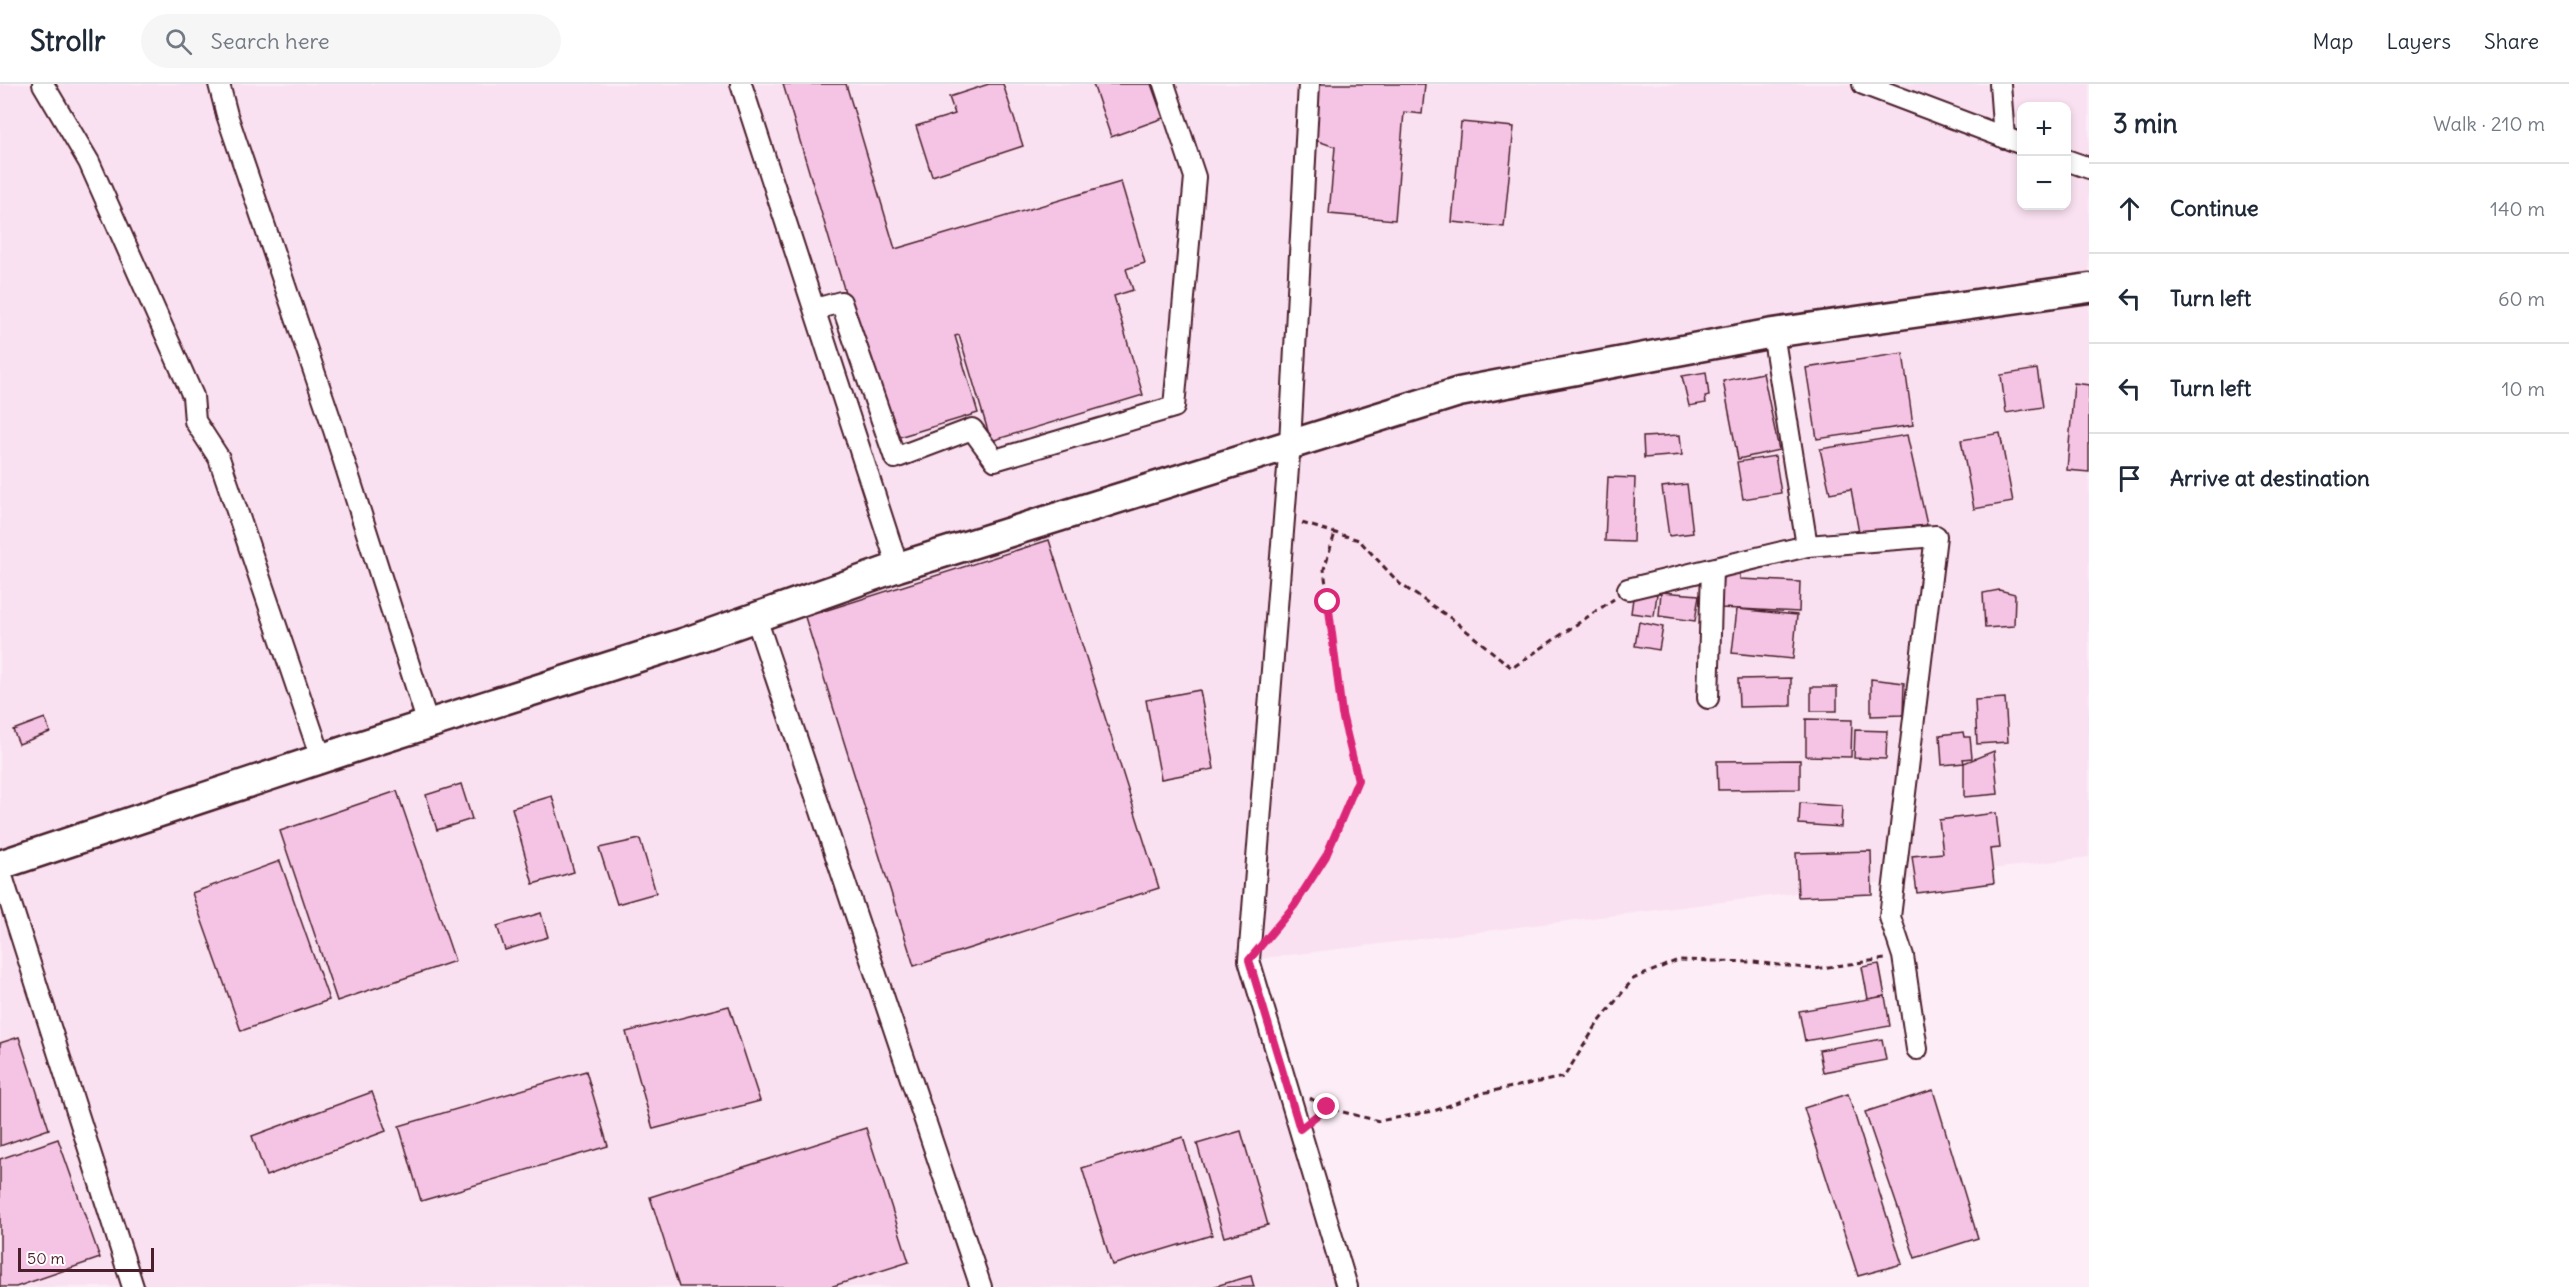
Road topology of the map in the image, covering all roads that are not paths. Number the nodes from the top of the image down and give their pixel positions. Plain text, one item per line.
1 (43, 84) edge
2 (219, 84) edge
3 (741, 84) edge
4 (1164, 84) edge
5 (1309, 84) edge
6 (1863, 84) edge
7 (2000, 84) edge
8 (2013, 141) edge
9 (2071, 161) edge
10 (2089, 168) edge
11 (2089, 288) edge
12 (815, 309) junction
13 (1773, 333) junction
14 (1290, 443) junction
15 (1807, 546) junction
16 (898, 567) junction
17 (1712, 569) junction
18 (1628, 589) road end
19 (755, 615) junction
20 (1708, 698) dead end
21 (428, 724) junction
22 (321, 758) junction
23 (0, 865) edge
24 (0, 870) edge
25 (1917, 1048) dead end
26 (133, 1287) edge
27 (981, 1287) edge
28 (1347, 1287) edge

1 - 22 street
2 - 21 street
3 - 12 street
4 - 12 street
5 - 14 street
6 - 8 street
7 - 8 street
9 - 10 street
11 - 13 main road
12 - 16 street
13 - 14 main road
13 - 15 street
14 - 16 main road
14 - 28 street
15 - 17 street
15 - 25 street
16 - 19 main road
17 - 18 street
17 - 20 street
19 - 21 main road
19 - 27 street
21 - 22 main road
22 - 23 main road
24 - 26 street

